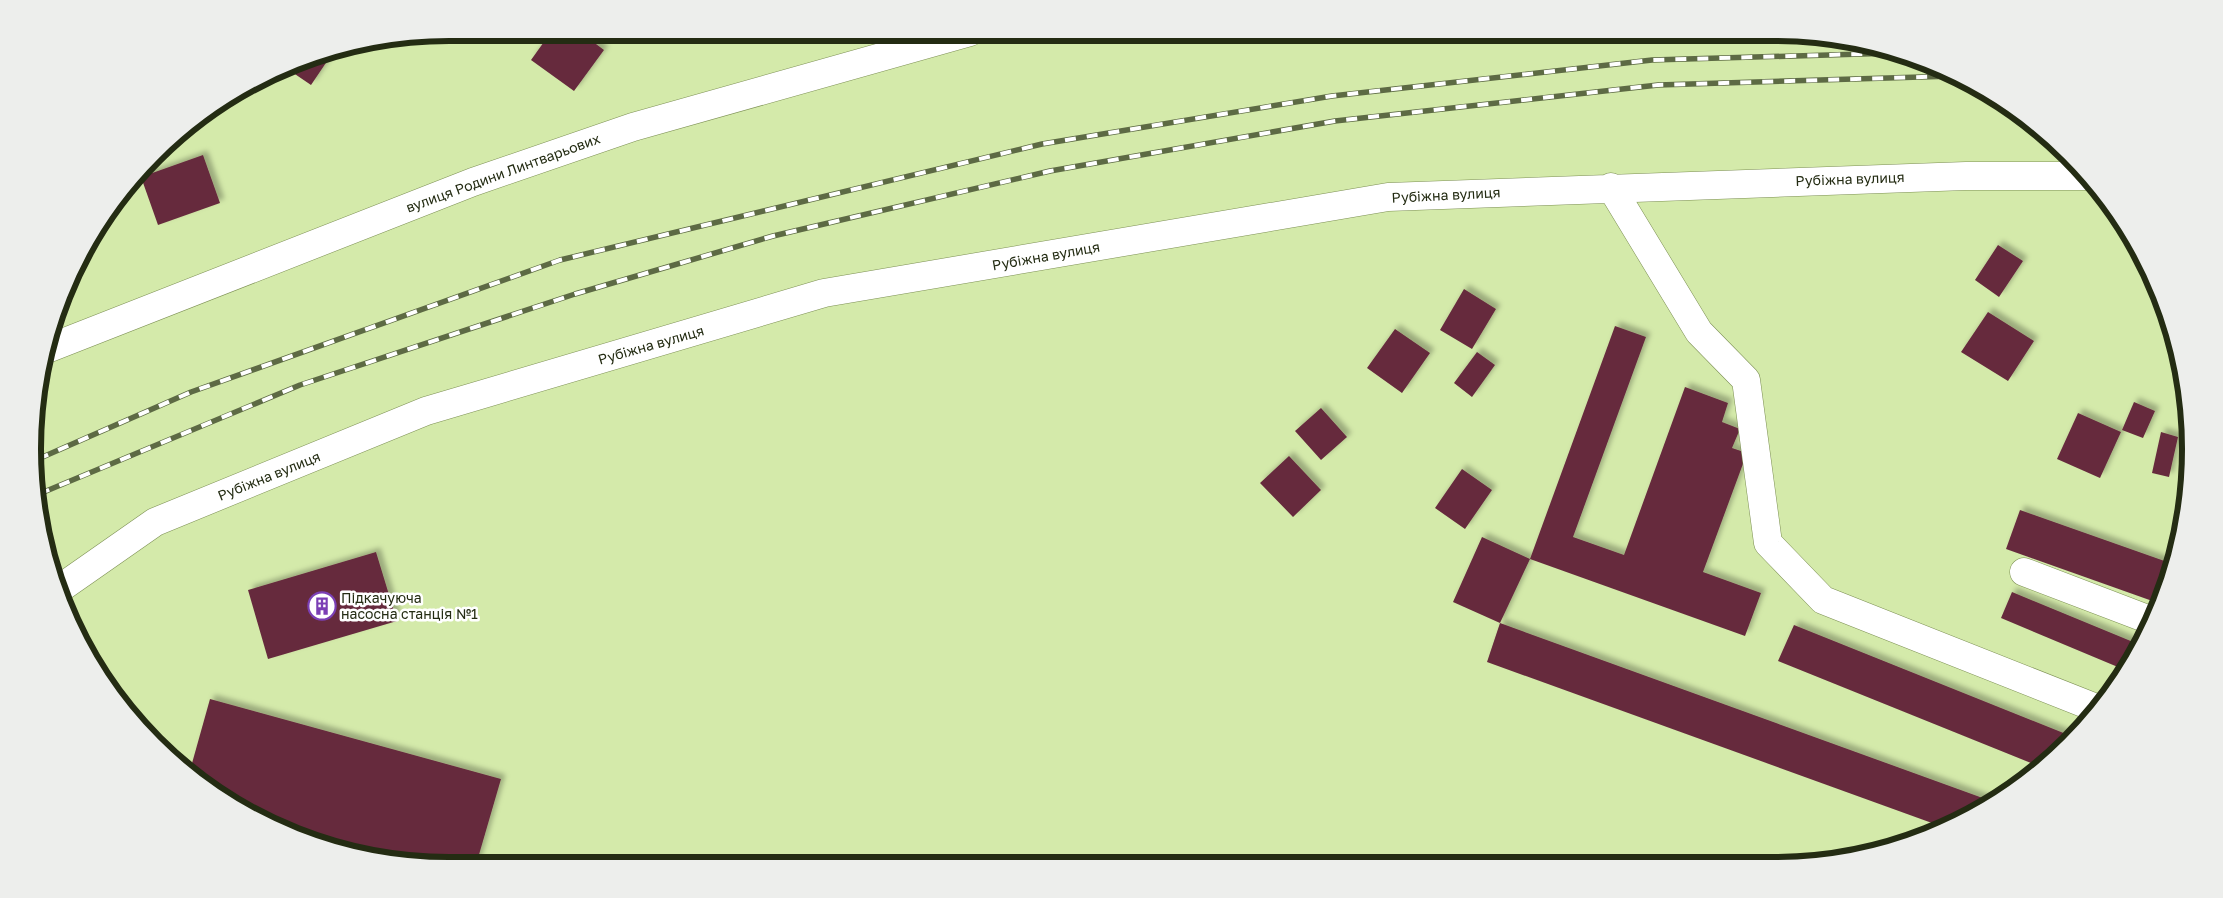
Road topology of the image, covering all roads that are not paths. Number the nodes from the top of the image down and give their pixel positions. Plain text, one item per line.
1 (938, 41) edge
2 (2077, 176) edge
3 (1611, 187) junction
4 (54, 346) edge
5 (2024, 572) dead end
6 (65, 585) edge
7 (2145, 618) edge
8 (2090, 706) edge

1 - 4 street, вулиця Родини Линтварьових
2 - 3 street, Рубіжна вулиця
3 - 6 street, Рубіжна вулиця
3 - 8 street
5 - 7 street

